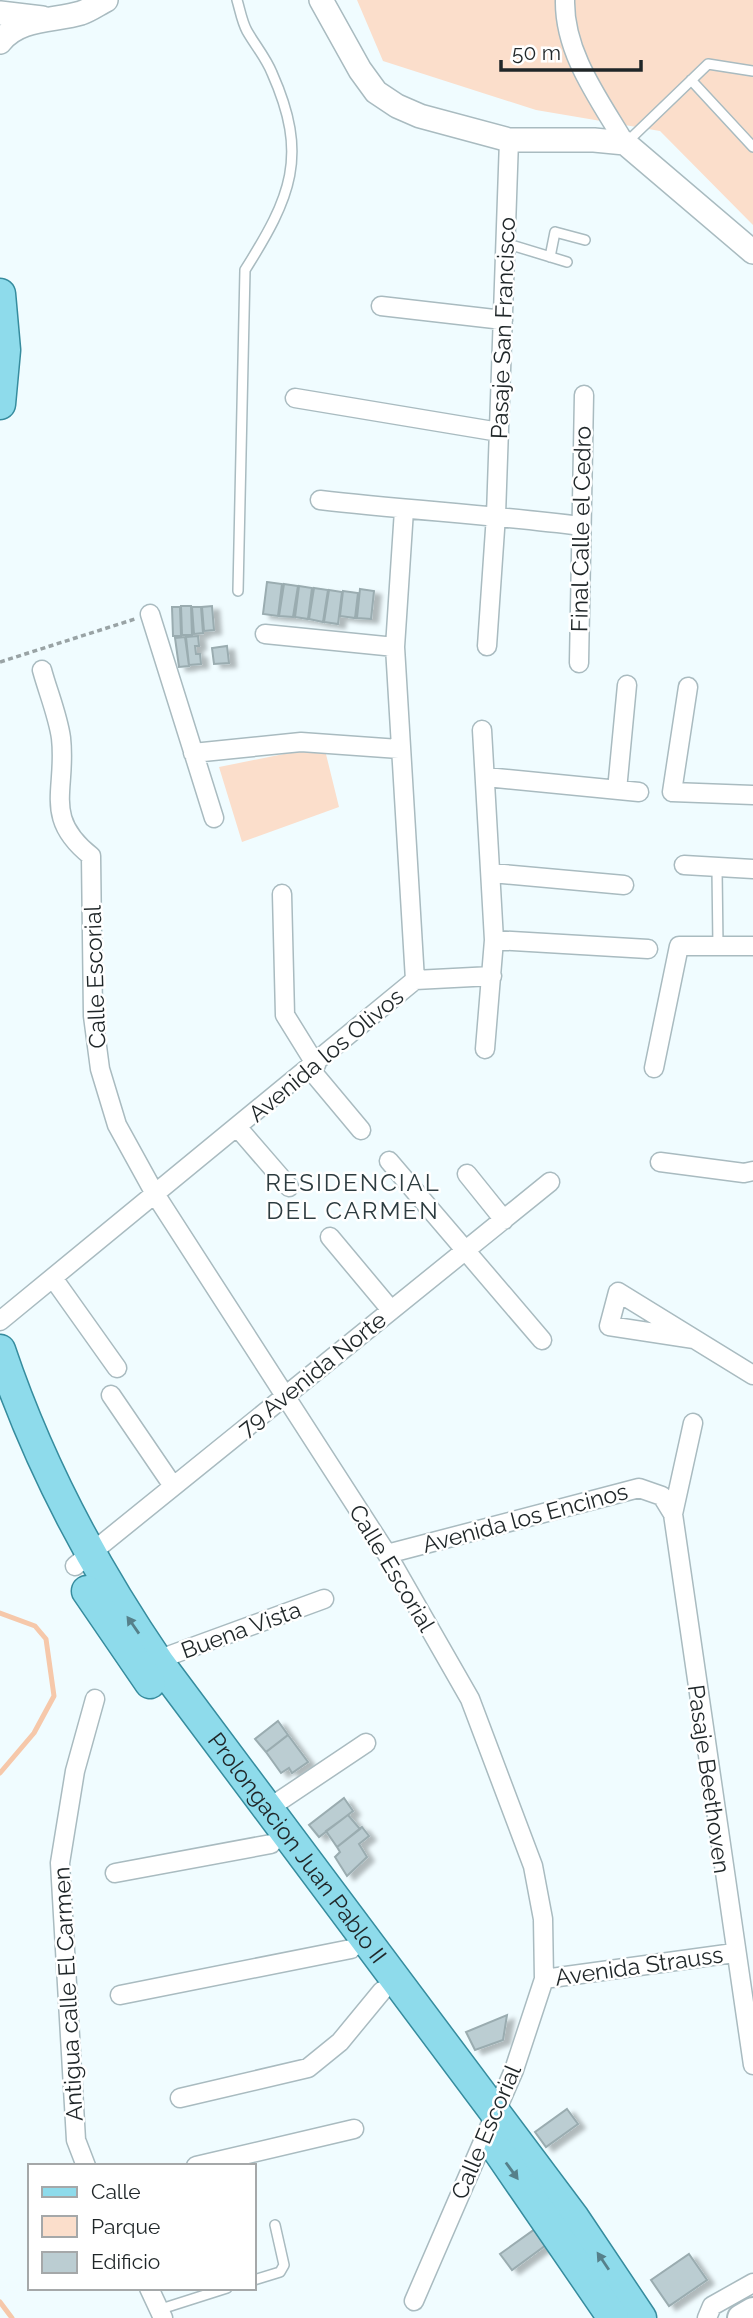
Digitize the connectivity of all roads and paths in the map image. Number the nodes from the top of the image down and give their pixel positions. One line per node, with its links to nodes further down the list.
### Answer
1 (106, 0): 5 (street)
2 (237, 0): 30 (lane)
3 (321, 0): 11 (street)
4 (565, 0): 12 (street)
5 (78, 9): 7 (street)
6 (0, 13): 7 (street)
7 (45, 18): 8 (street)
8 (0, 42)
9 (753, 71): 10 (lane)
10 (691, 80): 12 (lane); 13 (lane)
11 (509, 140): 12 (street); 15 (street, Pasaje San Francisco)
12 (625, 144): 16 (street)
13 (753, 147)
14 (585, 240): 17 (lane)
15 (505, 243): 17 (lane); 21 (street, Pasaje San Francisco)
16 (753, 252)
17 (550, 257): 18 (lane)
18 (567, 262)
19 (0, 294): 24 (main road)
20 (381, 306): 21 (street)
21 (503, 320): 25 (street, Pasaje San Francisco)
22 (584, 395): 29 (street, Final Calle el Cedro)
23 (295, 398): 25 (street)
24 (0, 404)
25 (499, 432): 28 (street, Pasaje San Francisco)
26 (320, 500): 27 (street)
27 (404, 510): 28 (street); 34 (street, Avenida los Olivos)
28 (496, 515): 29 (street); 33 (street, Pasaje San Francisco)
29 (581, 526): 36 (street, Final Calle el Cedro)
30 (238, 591)
31 (150, 614): 35 (path); 42 (street)
32 (265, 634): 34 (street)
33 (487, 646)
34 (395, 647): 41 (street, Avenida los Olivos)
35 (0, 662)
36 (579, 663)
37 (42, 670): 71 (street, Calle Escorial)
38 (627, 685): 44 (street)
39 (688, 687): 46 (street)
40 (482, 730): 43 (street)
41 (399, 749): 42 (street); 59 (street, Avenida los Olivos)
42 (193, 753): 47 (street)
43 (486, 777): 44 (street); 51 (street)
44 (617, 790): 45 (street)
45 (639, 792)
46 (753, 795)
47 (214, 818)
48 (684, 865): 50 (street)
49 (753, 869): 50 (street)
50 (717, 870): 55 (lane)
51 (492, 873): 52 (street); 54 (street)
52 (624, 885)
53 (282, 894): 61 (street)
54 (494, 940): 57 (street); 58 (street)
55 (718, 946): 56 (street); 62 (street)
56 (753, 946)
57 (648, 949)
58 (492, 976): 59 (street); 60 (street)
59 (415, 981): 61 (street, Avenida los Olivos)
60 (485, 1049)
61 (313, 1067): 63 (street, Avenida los Olivos); 64 (street)
62 (653, 1068)
63 (238, 1128): 70 (street); 71 (street, Avenida los Olivos)
64 (361, 1130)
65 (389, 1161): 74 (street)
66 (660, 1162): 67 (street)
67 (753, 1171)
68 (467, 1174): 72 (street)
69 (550, 1182): 72 (street, 79 Avenida Norte)
70 (289, 1187)
71 (155, 1194): 75 (street, Avenida los Olivos); 84 (street, Calle Escorial)
72 (504, 1220): 74 (street, 79 Avenida Norte)
73 (330, 1237): 76 (street)
74 (465, 1251): 76 (street, 79 Avenida Norte); 79 (street)
75 (53, 1278): 77 (street, Avenida los Olivos); 81 (street)
76 (391, 1310): 84 (street, 79 Avenida Norte)
77 (0, 1321)
78 (694, 1339): 82 (street)
79 (542, 1340)
80 (0, 1350): 91 (main road, Prolongacion Juan Pablo II)
81 (117, 1368)
82 (753, 1375)
83 (111, 1395): 87 (street)
84 (285, 1396): 87 (street, 79 Avenida Norte); 90 (street, Calle Escorial)
85 (0, 1403): 91 (main road, Prolongacion Juan Pablo II)
86 (694, 1423): 89 (street)
87 (173, 1486): 91 (street, 79 Avenida Norte)
88 (662, 1496): 89 (street, Pasaje Beethoven); 90 (street, Avenida los Encinos)
89 (673, 1514): 100 (street, Pasaje Beethoven)
90 (387, 1554): 101 (street, Calle Escorial)
91 (82, 1560): 93 (main road, Prolongacion Juan Pablo II, one-way to 91); 97 (main road, Prolongacion Juan Pablo II)
92 (324, 1599): 93 (street, Buena Vista)
93 (157, 1660): 96 (main road, Prolongacion Juan Pablo II)
94 (95, 1699): 108 (street, Antigua calle El Carmen)
95 (366, 1743): 96 (street)
96 (269, 1808): 106 (main road, Prolongacion Juan Pablo II)
97 (271, 1844): 98 (street); 99 (main road, Prolongacion Juan Pablo II)
98 (115, 1873)
99 (351, 1949): 102 (street); 103 (main road, Prolongacion Juan Pablo II)
100 (734, 1953): 101 (street, Avenida Strauss); 104 (street, Pasaje Beethoven)
101 (544, 1979): 106 (street, Calle Escorial)
102 (120, 1995)
103 (372, 2002): 105 (street); 106 (main road, Prolongacion Juan Pablo II)
104 (753, 2065)
105 (180, 2098)
106 (491, 2125): 115 (street, Calle Escorial); 118 (main road, Prolongacion Juan Pablo II, one-way to 118); 119 (main road, Prolongacion Juan Pablo II, one-way to 106)
107 (354, 2129): 109 (street)
108 (85, 2164)
109 (205, 2164)
110 (275, 2225): 111 (lane)
111 (256, 2279)
112 (753, 2283): 120 (street)
113 (150, 2290): 117 (street)
114 (219, 2290): 117 (lane)
115 (414, 2301)
116 (753, 2311): 121 (main road)
117 (162, 2313)
118 (612, 2318)
119 (641, 2318)
120 (707, 2318)
121 (741, 2318)

